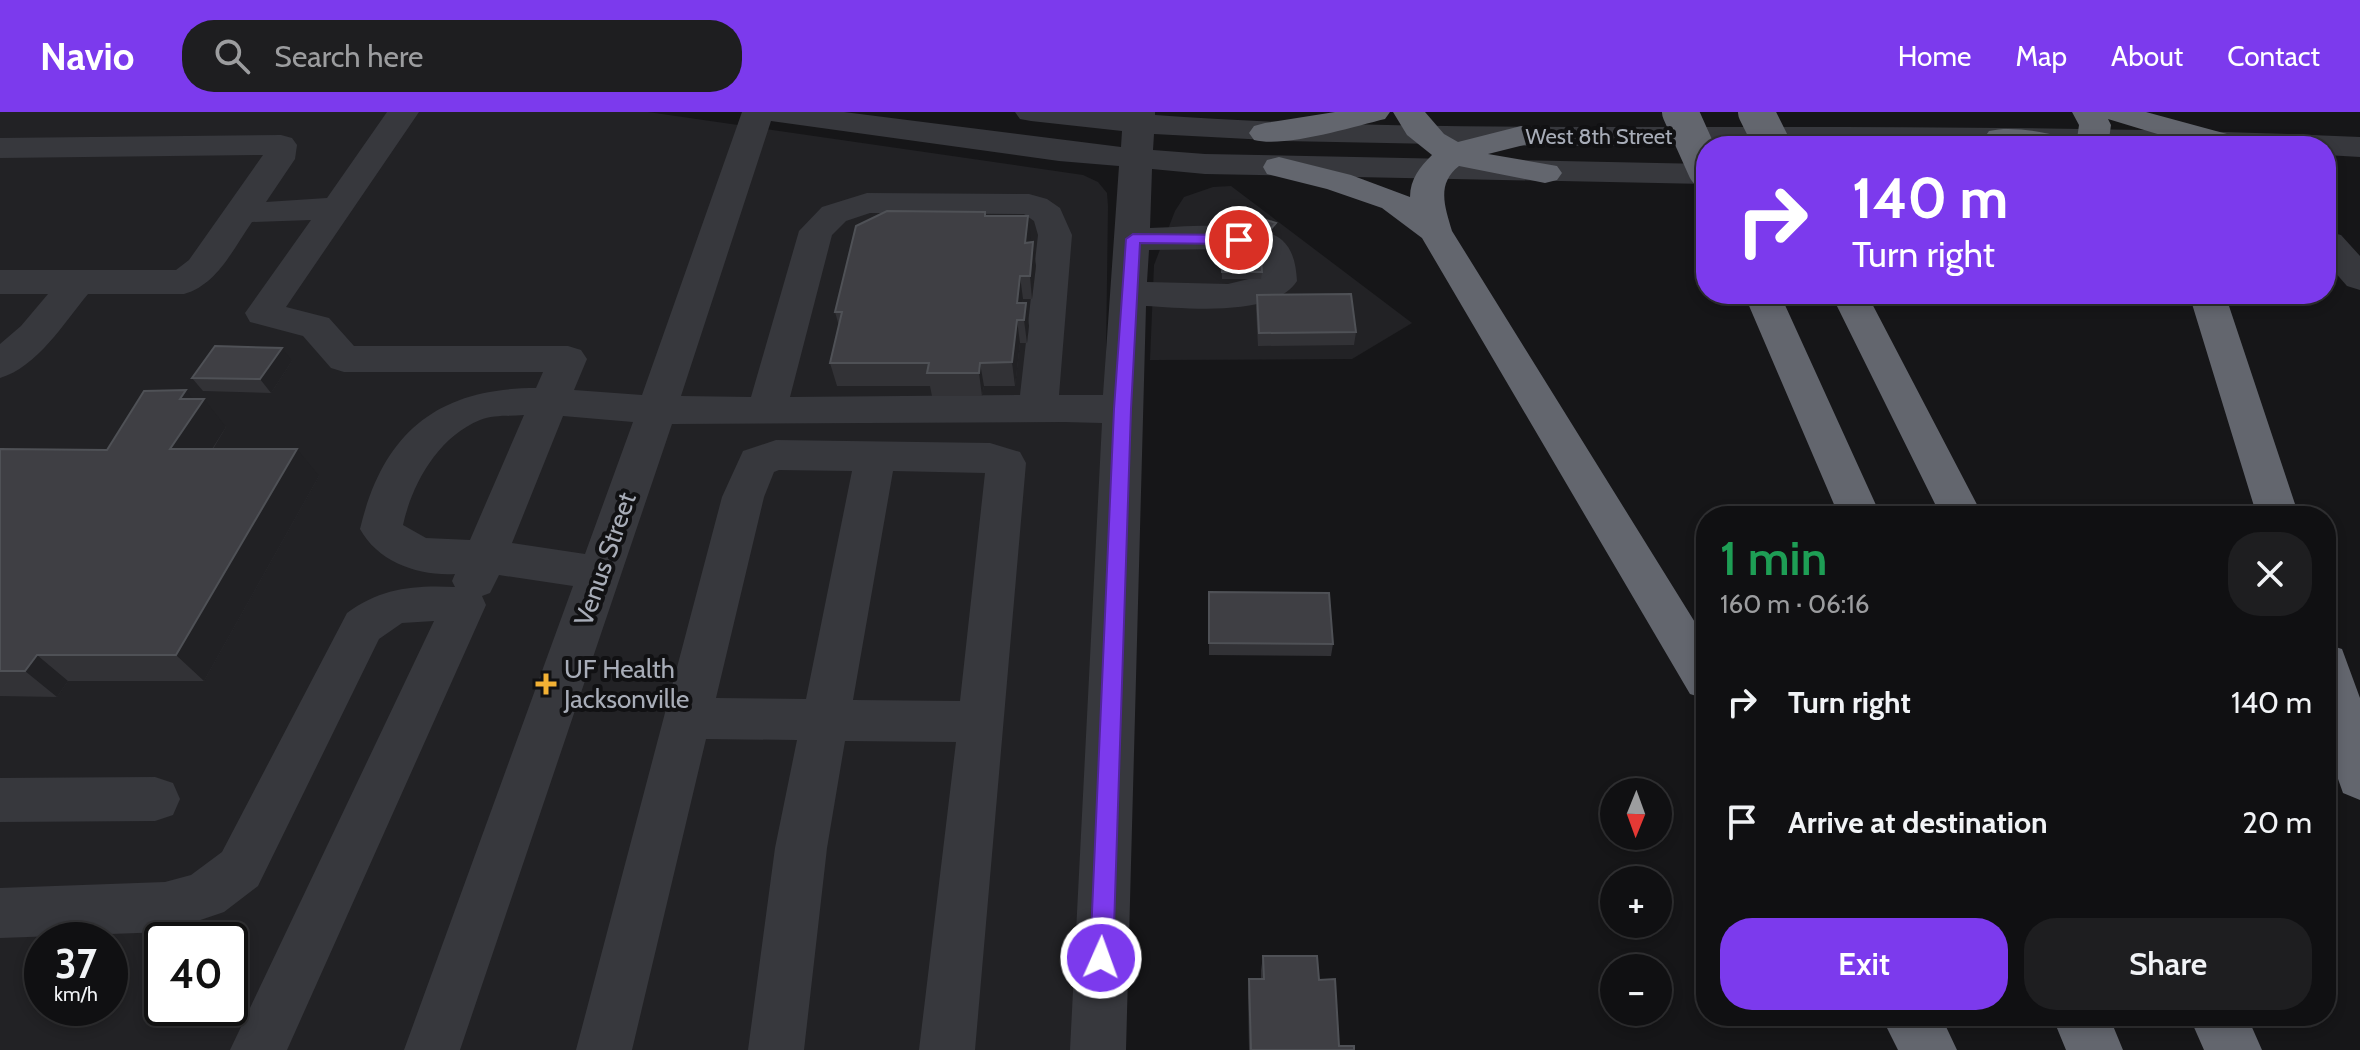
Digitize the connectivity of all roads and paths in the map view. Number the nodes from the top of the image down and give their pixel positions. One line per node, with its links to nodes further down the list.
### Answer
1 (403, 112): 28 (street)
2 (758, 112): 44 (street, Venus Street)
3 (774, 112): 23 (street, West 8th Street)
4 (1031, 112): 9 (street, West 8th Street)
5 (1374, 112): 11 (highway)
6 (1680, 112): 22 (highway, bridge)
7 (1756, 112): 13 (highway, bridge)
8 (2117, 112): 16 (highway)
9 (1139, 118): 11 (street, West 8th Street); 23 (street)
10 (2092, 132): 14 (street, West 8th Street); 15 (street, West 8th Street)
11 (1265, 133): 18 (street, West 8th Street)
12 (1521, 136): 17 (street, West 8th Street); 18 (highway)
13 (1768, 136)
14 (2031, 136)
15 (2147, 136)
16 (2199, 136)
17 (1696, 137)
18 (1431, 143): 24 (street, West 8th Street); 25 (street, West 8th Street); 30 (highway)
19 (2336, 146): 20 (street, West 8th Street)
20 (2360, 147)
21 (0, 148): 29 (street)
22 (1696, 149)
23 (1138, 159): 24 (street, West 8th Street); 31 (street)
24 (1279, 167): 30 (highway)
25 (1696, 172)
26 (2336, 176): 27 (street)
27 (2360, 176)
28 (338, 207): 29 (street); 41 (street)
29 (242, 212): 35 (street)
30 (1435, 231): 53 (highway)
31 (1133, 239): 36 (street); 36 (street)
32 (2336, 251): 33 (street)
33 (2360, 278)
34 (0, 282): 35 (street)
35 (78, 282): 40 (street)
36 (1130, 293): 43 (street)
37 (1766, 304): 47 (highway)
38 (1854, 304): 48 (highway)
39 (2210, 304): 49 (highway)
40 (0, 365)
41 (551, 403): 44 (street); 50 (street); 50 (street)
42 (1038, 408): 43 (street); 45 (street); 45 (street)
43 (1122, 409): 70 (street)
44 (657, 410): 45 (street); 51 (street, Venus Street)
45 (767, 410)
46 (875, 456): 55 (street); 56 (street); 57 (street)
47 (1856, 506)
48 (1957, 506)
49 (2275, 506)
50 (485, 556): 51 (street); 52 (street)
51 (600, 573): 66 (street, Venus Street)
52 (464, 605): 61 (street); 65 (street)
53 (1696, 663)
54 (2336, 697): 58 (highway)
55 (690, 718): 56 (street); 67 (street)
56 (825, 720): 57 (street); 68 (street)
57 (982, 722): 69 (street)
58 (2360, 778)
59 (155, 799): 60 (street)
60 (0, 800)
61 (0, 913)
62 (1915, 1026): 71 (highway)
63 (2084, 1026): 72 (highway)
64 (2222, 1026): 73 (highway)
65 (258, 1050)
66 (432, 1050)
67 (604, 1050)
68 (776, 1050)
69 (947, 1050)
70 (1098, 1050)
71 (1929, 1050)
72 (2095, 1050)
73 (2234, 1050)

